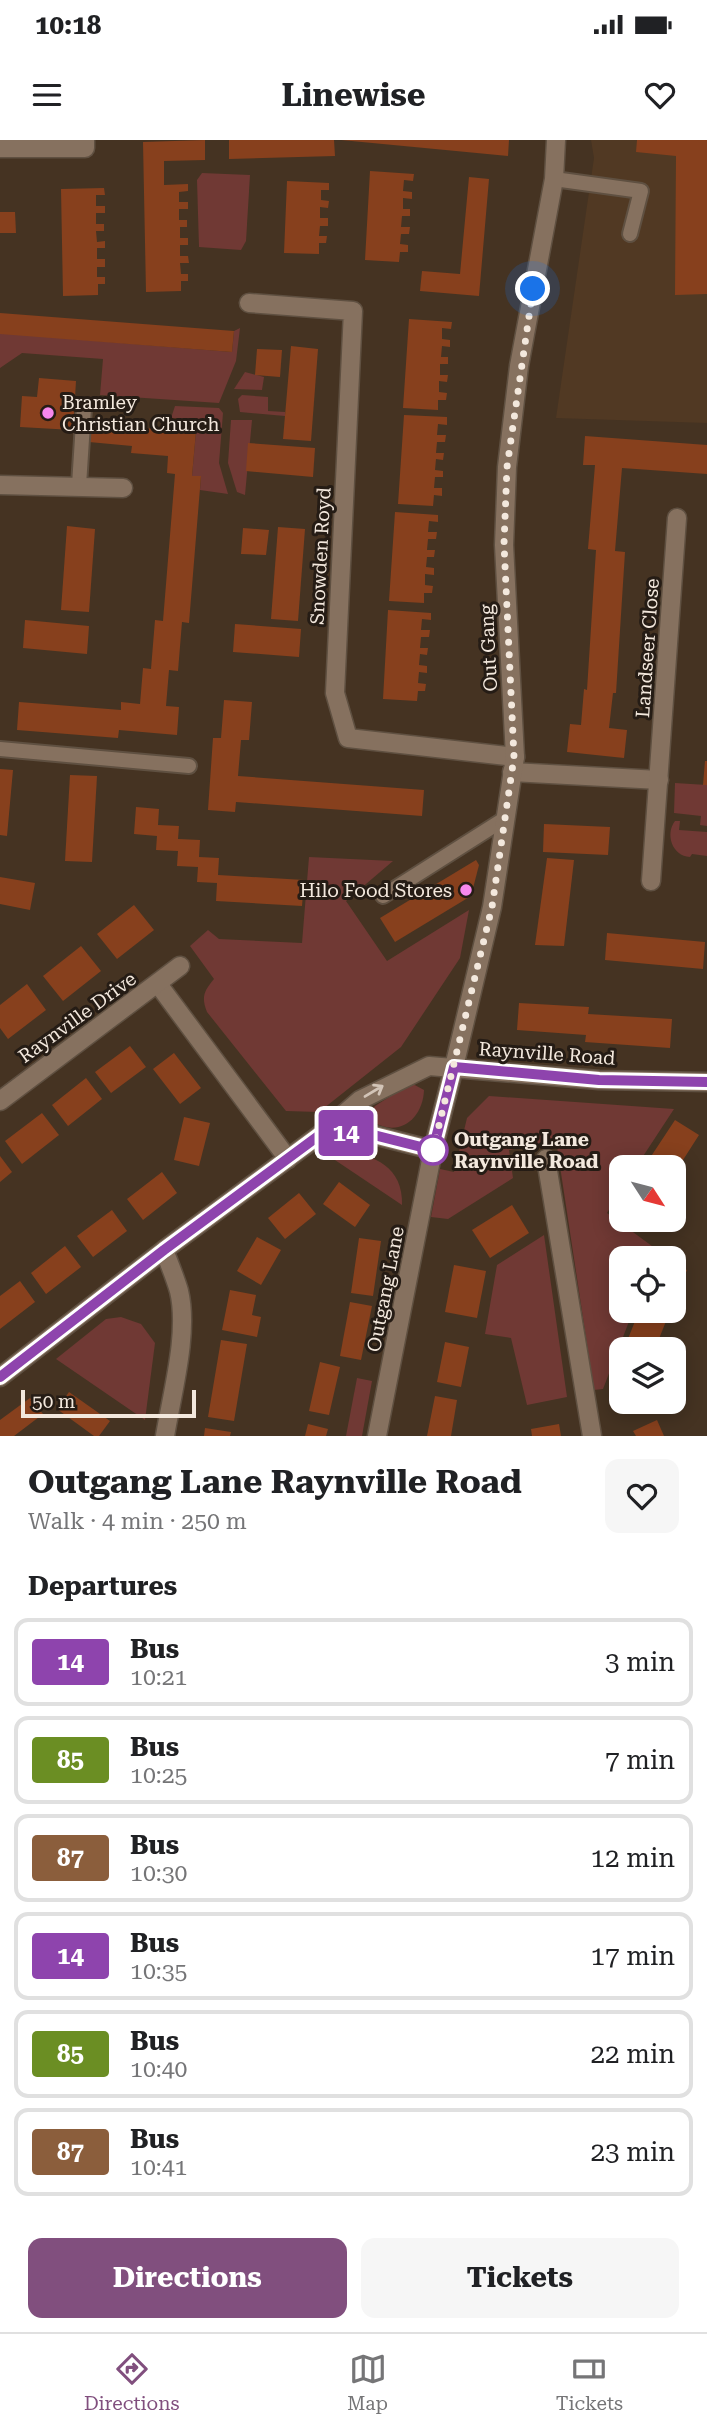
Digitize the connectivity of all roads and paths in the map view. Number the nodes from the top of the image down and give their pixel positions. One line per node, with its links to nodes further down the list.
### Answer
1 (85, 140): 3 (street)
2 (556, 140): 4 (street, Out Gang)
3 (0, 148)
4 (554, 179): 5 (lane); 13 (street, Out Gang)
5 (630, 234)
6 (249, 303): 13 (street, Snowden Royd)
7 (84, 408): 9 (lane)
8 (0, 485): 9 (street)
9 (79, 485): 10 (street)
10 (123, 488)
11 (677, 519): 15 (street, Landseer Close)
12 (0, 750): 14 (lane)
13 (514, 764): 15 (street); 16 (street, Out Gang)
14 (189, 766)
15 (659, 780): 17 (street, Landseer Close)
16 (506, 818): 18 (lane); 21 (street, Out Gang)
17 (651, 881)
18 (383, 896)
19 (180, 966): 20 (street, Raynville Drive)
20 (158, 984): 23 (street, Raynville Drive); 26 (street)
21 (454, 1067): 22 (street, Raynville Road); 24 (street, Raynville Road, one-way to 21); 25 (street, Out Gang)
22 (707, 1082)
23 (0, 1101)
24 (321, 1134): 25 (street); 26 (street, Raynville Road)
25 (433, 1150): 31 (street, Outgang Lane)
26 (288, 1159): 28 (street, Raynville Road)
27 (546, 1159): 32 (street)
28 (164, 1250): 29 (street, Raynville Road); 30 (street)
29 (0, 1377)
30 (165, 1436)
31 (377, 1436)
32 (592, 1436)

